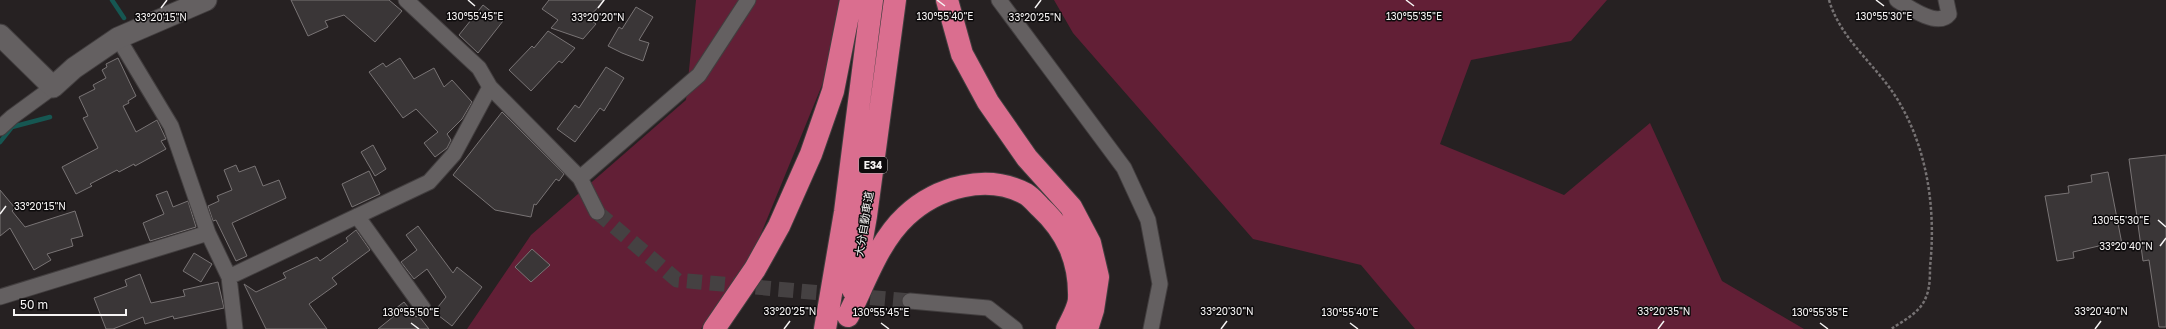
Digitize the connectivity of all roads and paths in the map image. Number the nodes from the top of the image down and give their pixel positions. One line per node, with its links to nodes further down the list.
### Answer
1 (206, 0): 13 (street)
2 (406, 0): 15 (street)
3 (748, 0): 17 (street)
4 (851, 0): 27 (highway)
5 (872, 0): 28 (highway, 大分自動車道 / E34)
6 (895, 0): 25 (highway, 大分自動車道 / E34)
7 (947, 0): 31 (highway)
8 (999, 0): 32 (street)
9 (1829, 0): 33 (path)
10 (1897, 0): 11 (street)
11 (1946, 0)
12 (0, 34): 14 (street)
13 (118, 38): 14 (street); 20 (street)
14 (53, 87): 16 (street)
15 (490, 87): 17 (street); 19 (street)
16 (0, 128)
17 (580, 178): 18 (street)
18 (597, 212)
19 (357, 216): 21 (street); 24 (street)
20 (208, 233): 21 (street); 22 (street)
21 (228, 277): 26 (street)
22 (0, 296)
23 (910, 301): 29 (street)
24 (423, 308)
25 (847, 323): 30 (highway)
26 (235, 329)
27 (714, 329)
28 (825, 329)
29 (1015, 329)
30 (1066, 329)
31 (1087, 329)
32 (1151, 329)
33 (1891, 329)

